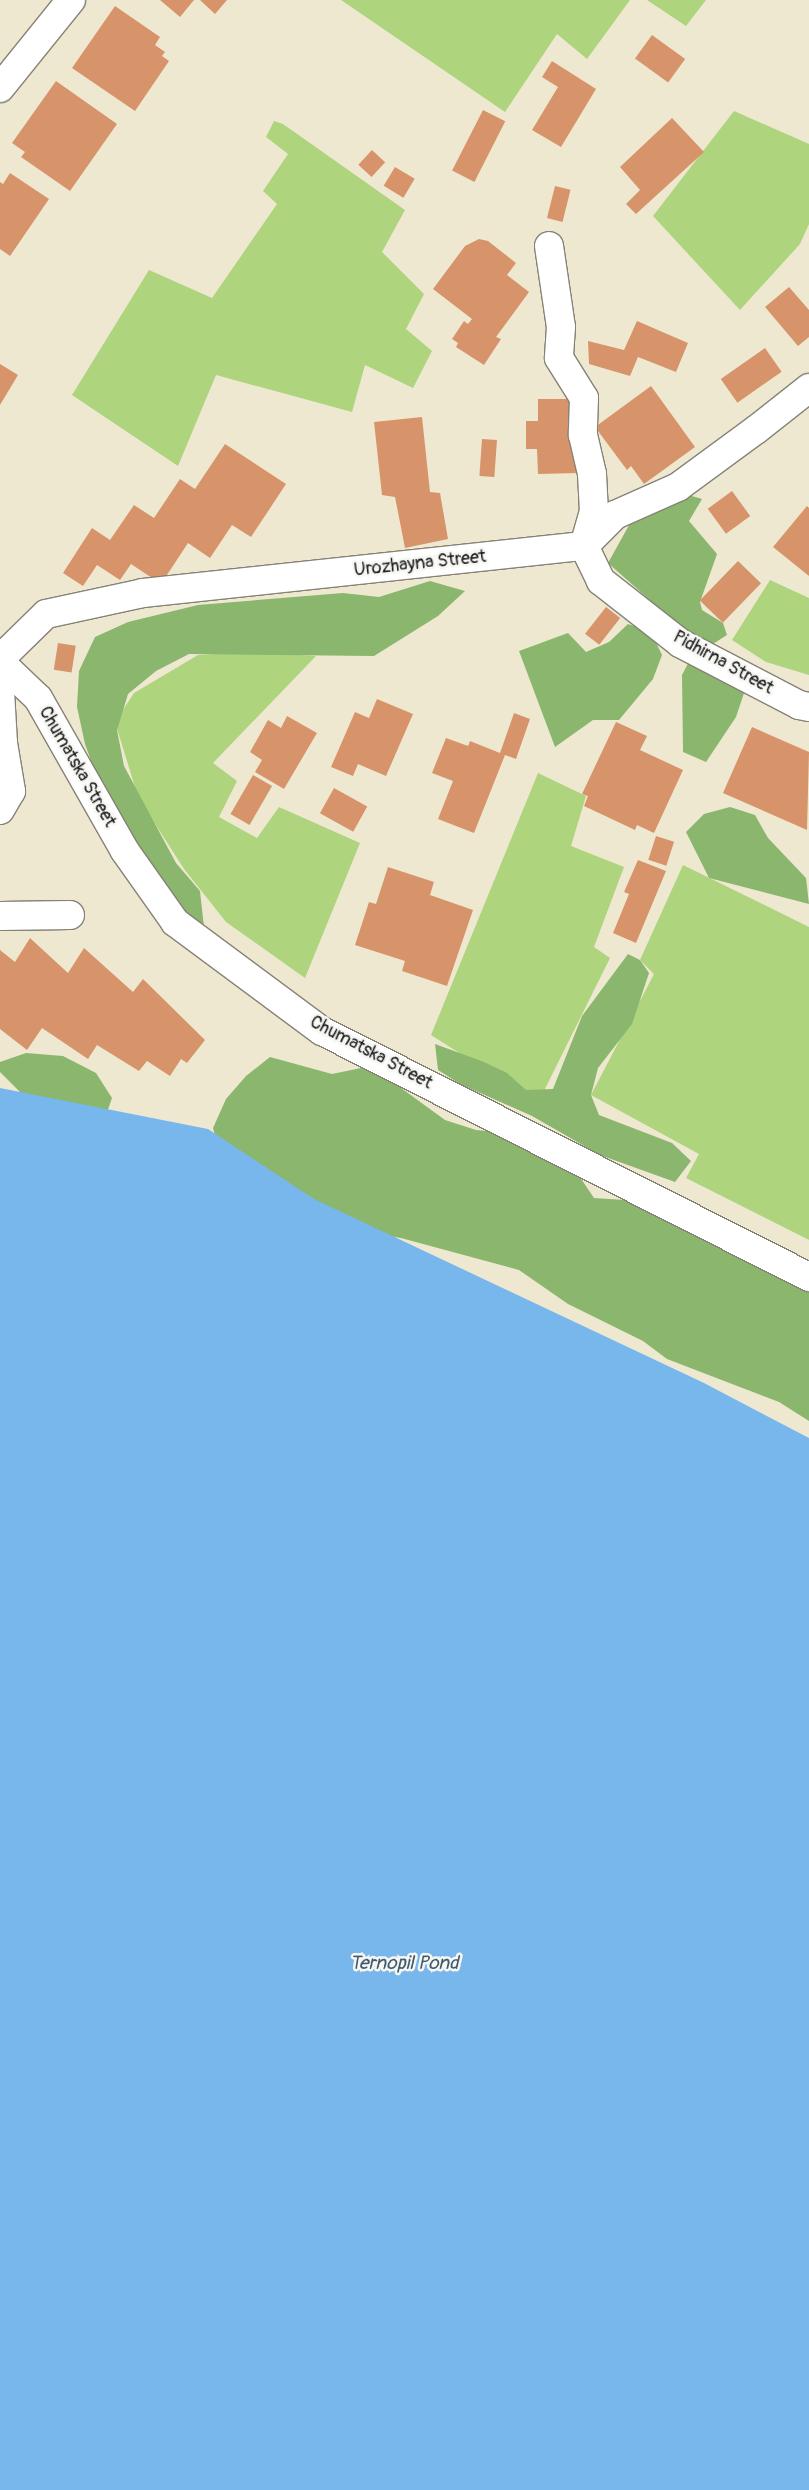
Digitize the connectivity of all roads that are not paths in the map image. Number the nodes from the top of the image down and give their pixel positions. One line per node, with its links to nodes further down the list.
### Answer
1 (71, 0): 2 (street)
2 (0, 88)
3 (549, 246): 5 (street)
4 (809, 388): 5 (street)
5 (584, 546): 6 (street, Urozhayna Street); 8 (street, Pidhirna Street)
6 (0, 661): 12 (street, Chumatska Street)
7 (0, 691): 9 (street)
8 (809, 707)
9 (0, 810)
10 (70, 914): 11 (street)
11 (0, 916)
12 (809, 1277)

